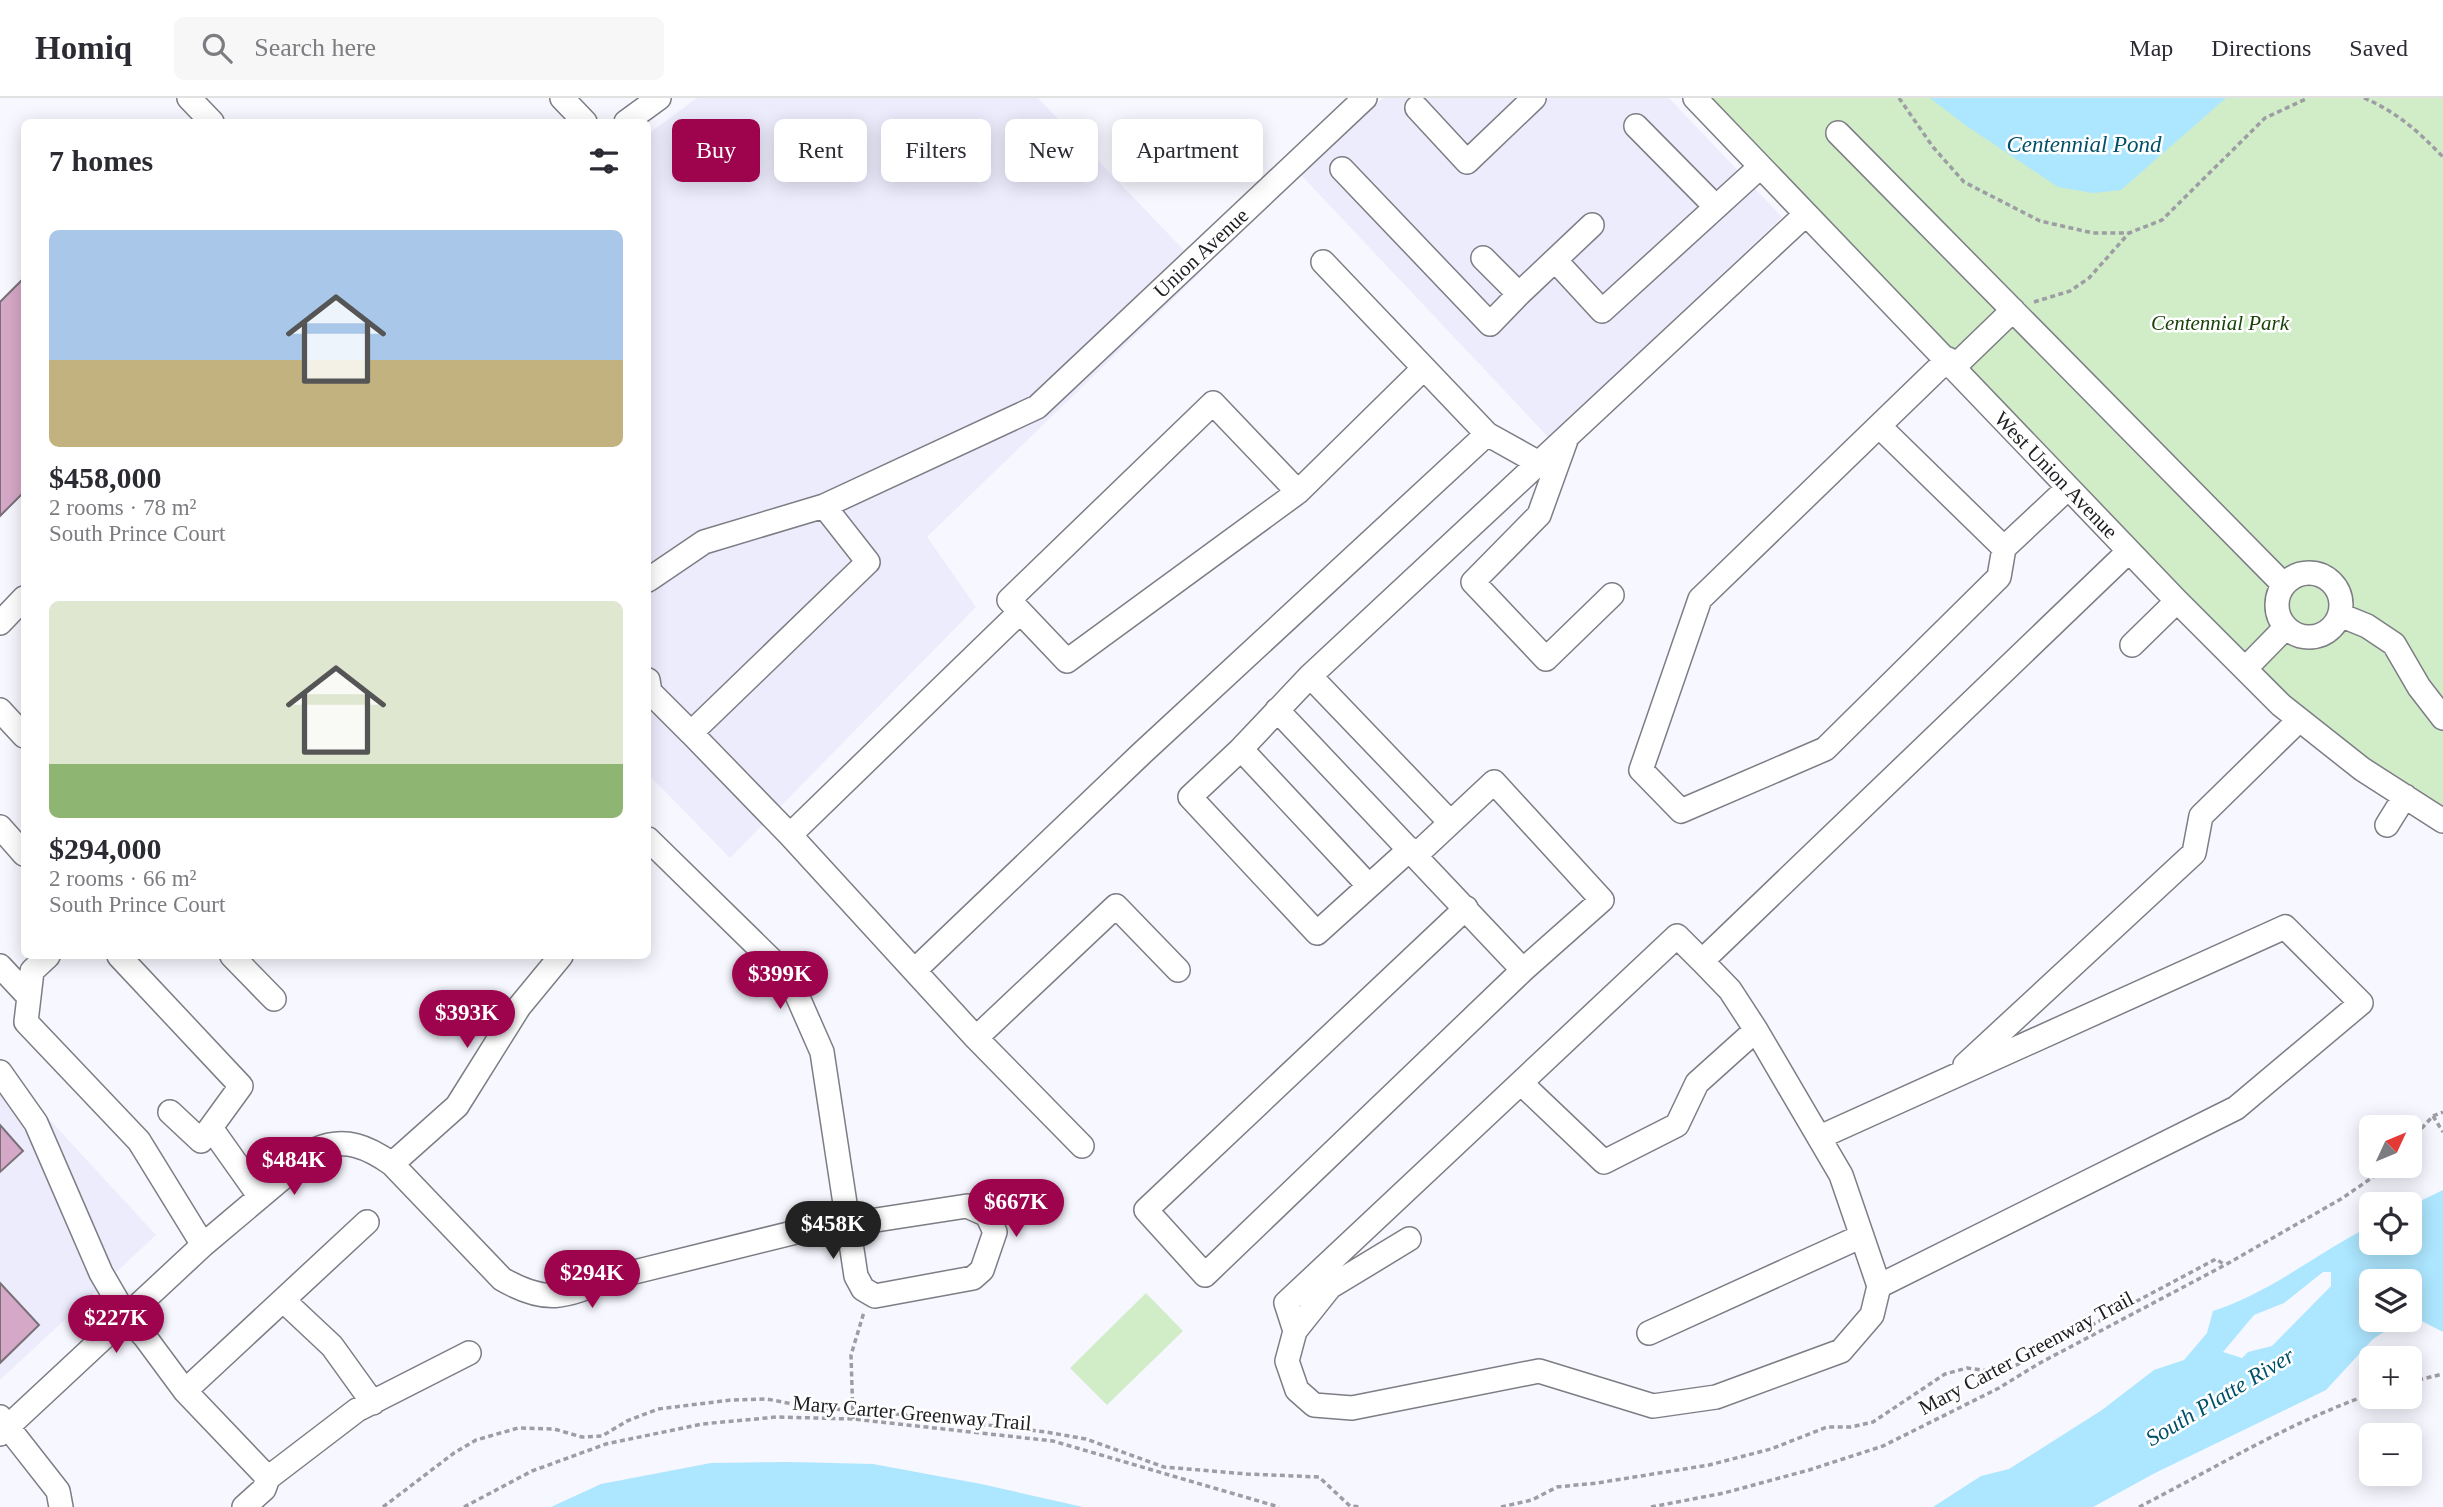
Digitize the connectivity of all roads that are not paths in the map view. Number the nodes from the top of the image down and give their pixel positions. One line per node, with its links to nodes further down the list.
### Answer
1 (189, 98): 8 (street)
2 (562, 98): 9 (street)
3 (659, 98): 10 (street)
4 (1365, 98): 31 (street, Union Avenue)
5 (1534, 98): 7 (street)
6 (1695, 98): 13 (street, West Union Avenue)
7 (1417, 108)
8 (209, 119)
9 (581, 119)
10 (630, 119)
11 (1636, 126): 15 (street)
12 (1838, 133): 22 (street)
13 (1760, 167): 15 (street); 16 (street, West Union Avenue)
14 (1342, 169): 21 (street)
15 (1716, 207): 19 (street)
16 (1805, 215): 23 (street, West Union Avenue); 27 (street)
17 (1592, 225): 19 (street)
18 (1483, 258): 21 (street)
19 (1555, 260): 21 (street)
20 (1323, 262): 24 (street)
21 (1519, 294)
22 (2013, 310): 23 (street); 35 (street)
23 (1950, 363): 25 (street); 29 (street, West Union Avenue)
24 (1424, 368): 26 (street); 30 (street)
25 (1879, 426): 32 (street); 32 (street)
26 (1487, 434): 28 (street); 69 (street)
27 (1567, 437): 28 (street); 36 (street)
28 (1539, 463): 43 (street)
29 (2068, 488): 32 (street); 33 (street, West Union Avenue)
30 (1298, 492): 38 (street); 38 (street)
31 (824, 506): 34 (street, Union Avenue); 50 (street)
32 (2004, 548)
33 (2129, 551): 37 (street, West Union Avenue); 67 (street)
34 (651, 578)
35 (2284, 585): 39 (street); 40 (street)
36 (1612, 595)
37 (2177, 601): 41 (street); 42 (street, West Union Avenue)
38 (1020, 612): 57 (street)
39 (2340, 615): 40 (street); 47 (street)
40 (2286, 627): 42 (street)
41 (2132, 645)
42 (2245, 669): 48 (street, West Union Avenue)
43 (1310, 676): 46 (street); 54 (street)
44 (651, 693): 50 (street)
45 (0, 710): 49 (street)
46 (1277, 710): 51 (street); 60 (street)
47 (2443, 718)
48 (2300, 720): 52 (street, West Union Avenue); 77 (street)
49 (21, 733)
50 (691, 733): 57 (street)
51 (1241, 749): 61 (street); 61 (street)
52 (2405, 796): 53 (street, West Union Avenue); 55 (street)
53 (2443, 821)
54 (1450, 822): 60 (street); 71 (street)
55 (2387, 825)
56 (0, 827): 59 (street)
57 (790, 835): 69 (street)
58 (651, 847): 86 (street)
59 (21, 851)
60 (1413, 852): 61 (street); 62 (street)
61 (1369, 886)
62 (1466, 908): 71 (street); 71 (street)
63 (45, 959): 72 (street)
64 (122, 959): 80 (street)
65 (235, 959): 73 (street)
66 (559, 959): 83 (street)
67 (1702, 961): 74 (street); 78 (street)
68 (0, 966): 72 (street)
69 (915, 970): 75 (street)
70 (1178, 970): 75 (street)
71 (1523, 970)
72 (29, 997): 89 (street)
73 (274, 999)
74 (1756, 1030): 78 (street); 81 (street)
75 (976, 1038): 82 (street)
76 (0, 1072): 92 (street)
77 (1951, 1078): 81 (street); 90 (street)
78 (1522, 1084): 93 (street)
79 (170, 1112): 80 (street)
80 (211, 1128): 84 (street)
81 (1820, 1137): 87 (street)
82 (1082, 1146)
83 (392, 1164): 84 (street); 86 (street)
84 (260, 1197): 89 (street)
85 (367, 1222): 91 (street)
86 (850, 1222): 86 (street)
87 (1862, 1236): 90 (street); 94 (street)
88 (1409, 1239): 93 (street)
89 (203, 1245): 92 (street)
90 (1879, 1286): 93 (street)
91 (284, 1301): 96 (street); 97 (street)
92 (126, 1316): 96 (street); 98 (street)
93 (1295, 1331)
94 (1649, 1333)
95 (469, 1353): 97 (street)
96 (185, 1391): 99 (street)
97 (373, 1403): 99 (street)
98 (3, 1426): 100 (street)
99 (268, 1478): 101 (street)
100 (61, 1507)
101 (244, 1507)

